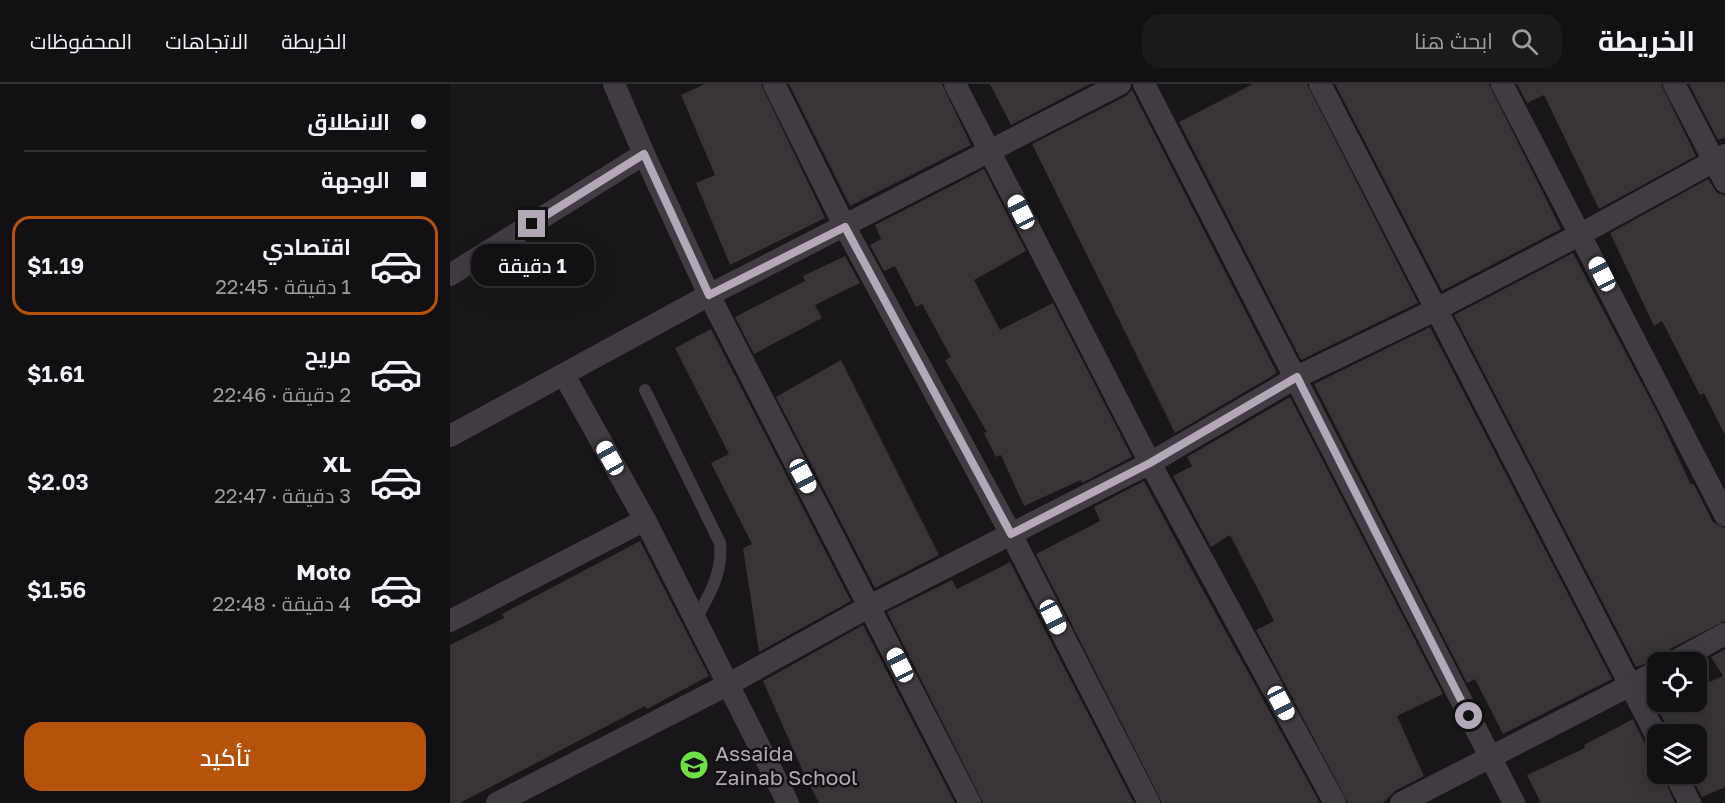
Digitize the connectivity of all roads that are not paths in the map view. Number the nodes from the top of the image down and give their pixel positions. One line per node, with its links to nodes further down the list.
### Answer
1 (614, 84): 10 (street)
2 (774, 84): 13 (street)
3 (955, 84): 9 (street)
4 (1120, 84): 9 (street)
5 (1144, 84): 19 (street)
6 (1320, 84): 17 (street)
7 (1502, 84): 14 (street)
8 (1674, 84): 11 (street)
9 (989, 150): 13 (street); 22 (street)
10 (644, 154): 15 (street); 16 (street)
11 (1719, 158): 12 (street); 14 (street)
12 (1725, 182)
13 (845, 227): 16 (street); 25 (street)
14 (1581, 234): 17 (street); 23 (street)
15 (450, 275)
16 (709, 295): 18 (street); 26 (street)
17 (1435, 310): 19 (street); 33 (street)
18 (564, 375): 21 (street); 24 (street)
19 (1297, 377): 22 (street); 35 (street)
20 (645, 390): 27 (lane)
21 (450, 436)
22 (1150, 463): 25 (street); 41 (street)
23 (1725, 515)
24 (645, 520): 27 (street); 28 (street)
25 (1011, 534): 26 (street); 40 (street)
26 (870, 606): 32 (street); 39 (street)
27 (696, 619): 32 (street)
28 (450, 621)
29 (1725, 634): 30 (street)
30 (1692, 652)
31 (1647, 677): 33 (street)
32 (729, 684): 37 (street); 38 (street)
33 (1630, 686): 34 (street); 35 (street)
34 (1650, 724)
35 (1490, 758): 42 (street); 43 (street)
36 (1680, 784): 44 (street)
37 (497, 803)
38 (788, 803)
39 (970, 803)
40 (1149, 803)
41 (1335, 803)
42 (1401, 803)
43 (1514, 803)
44 (1690, 803)

